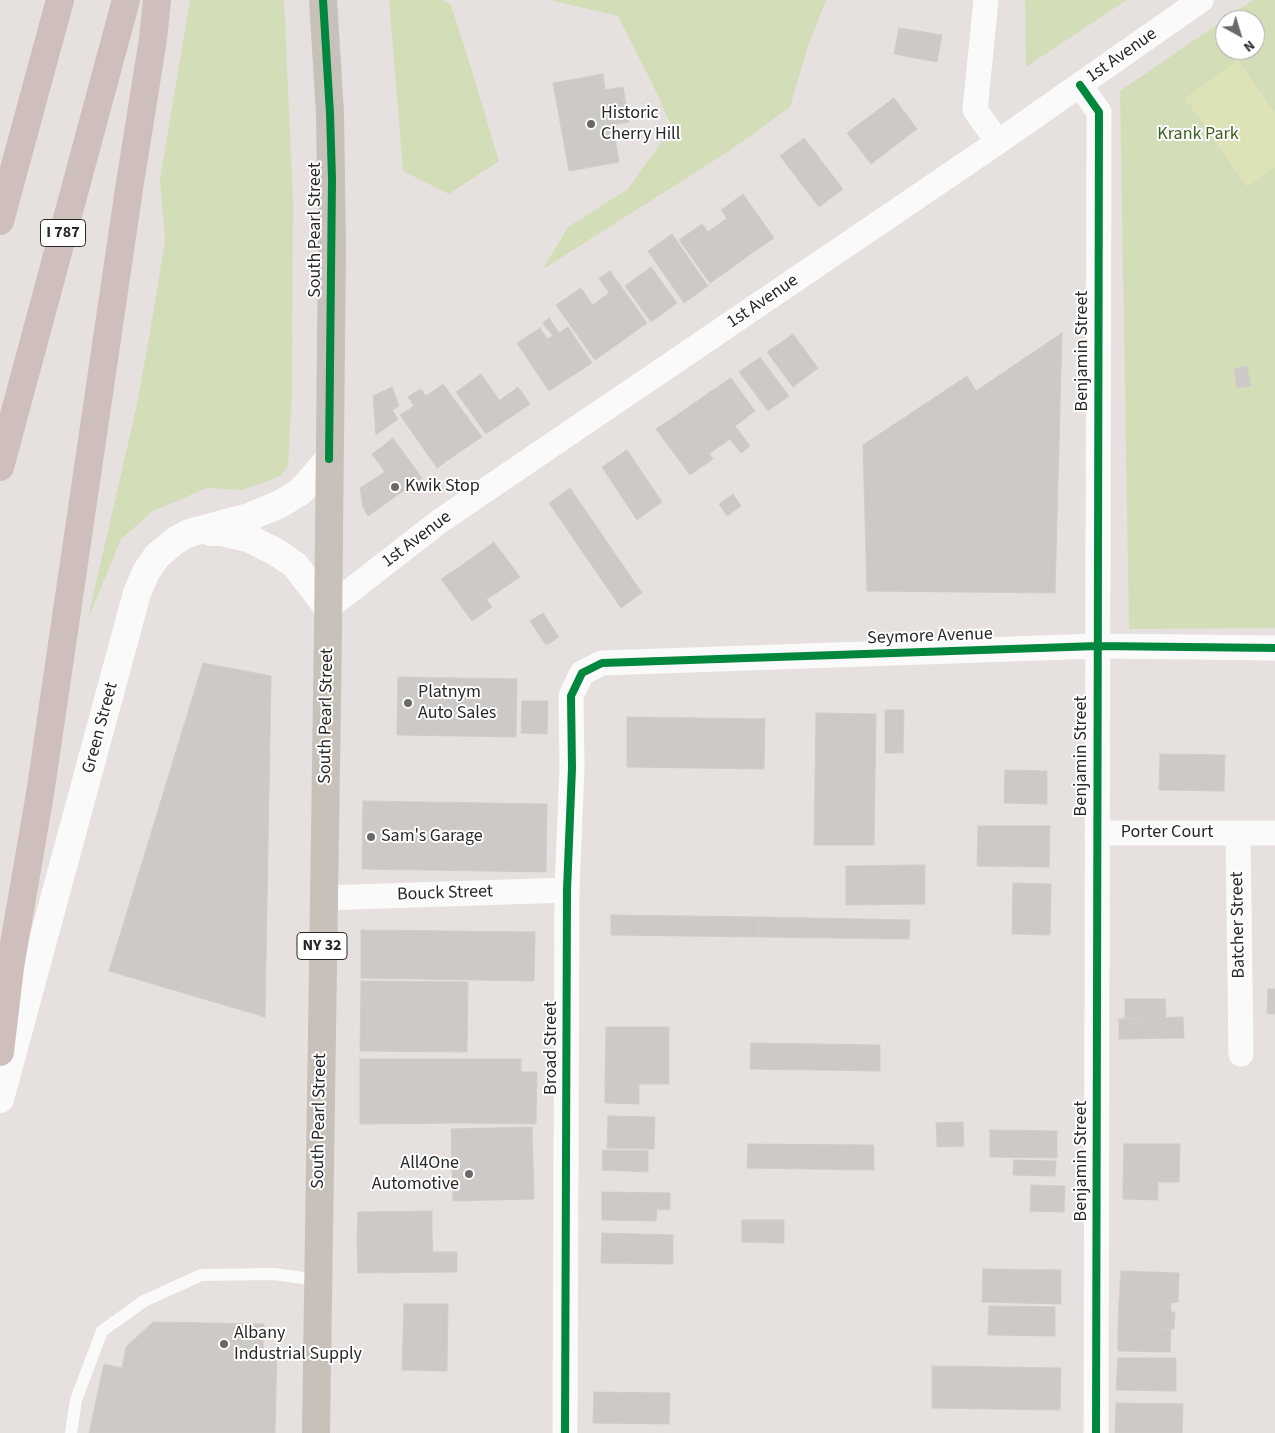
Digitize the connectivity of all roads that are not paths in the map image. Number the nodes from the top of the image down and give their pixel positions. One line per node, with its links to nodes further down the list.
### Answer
1 (60, 0): 9 (highway)
2 (126, 0): 11 (highway, I 787)
3 (157, 0): 22 (highway)
4 (323, 0): 10 (main road, South Pearl Street / NY 32)
5 (986, 0): 8 (street)
6 (1202, 0): 7 (street, 1st Avenue)
7 (1080, 85): 8 (street, 1st Avenue); 14 (street, Benjamin Street)
8 (998, 142): 13 (street, 1st Avenue)
9 (0, 221)
10 (329, 459): 12 (main road, Green Street); 13 (main road, South Pearl Street / NY 32)
11 (0, 467)
12 (189, 533): 13 (main road); 24 (main road, Green Street)
13 (328, 608): 21 (main road, South Pearl Street / NY 32)
14 (1098, 646): 15 (street, Seymore Avenue); 16 (street, Seymore Avenue); 17 (street, Benjamin Street)
15 (1275, 648)
16 (588, 670): 20 (street, Broad Street)
17 (1097, 833): 18 (street, Porter Court); 29 (street, Benjamin Street)
18 (1238, 833): 19 (street); 23 (street, Batcher Street)
19 (1275, 833)
20 (567, 890): 21 (street, Bouck Street); 28 (street, Broad Street)
21 (323, 898): 25 (main road, South Pearl Street / NY 32)
22 (0, 1052)
23 (1241, 1054)
24 (0, 1099)
25 (318, 1280): 26 (lane); 27 (main road, South Pearl Street / NY 32)
26 (71, 1433)
27 (316, 1433)
28 (565, 1433)
29 (1096, 1433)

